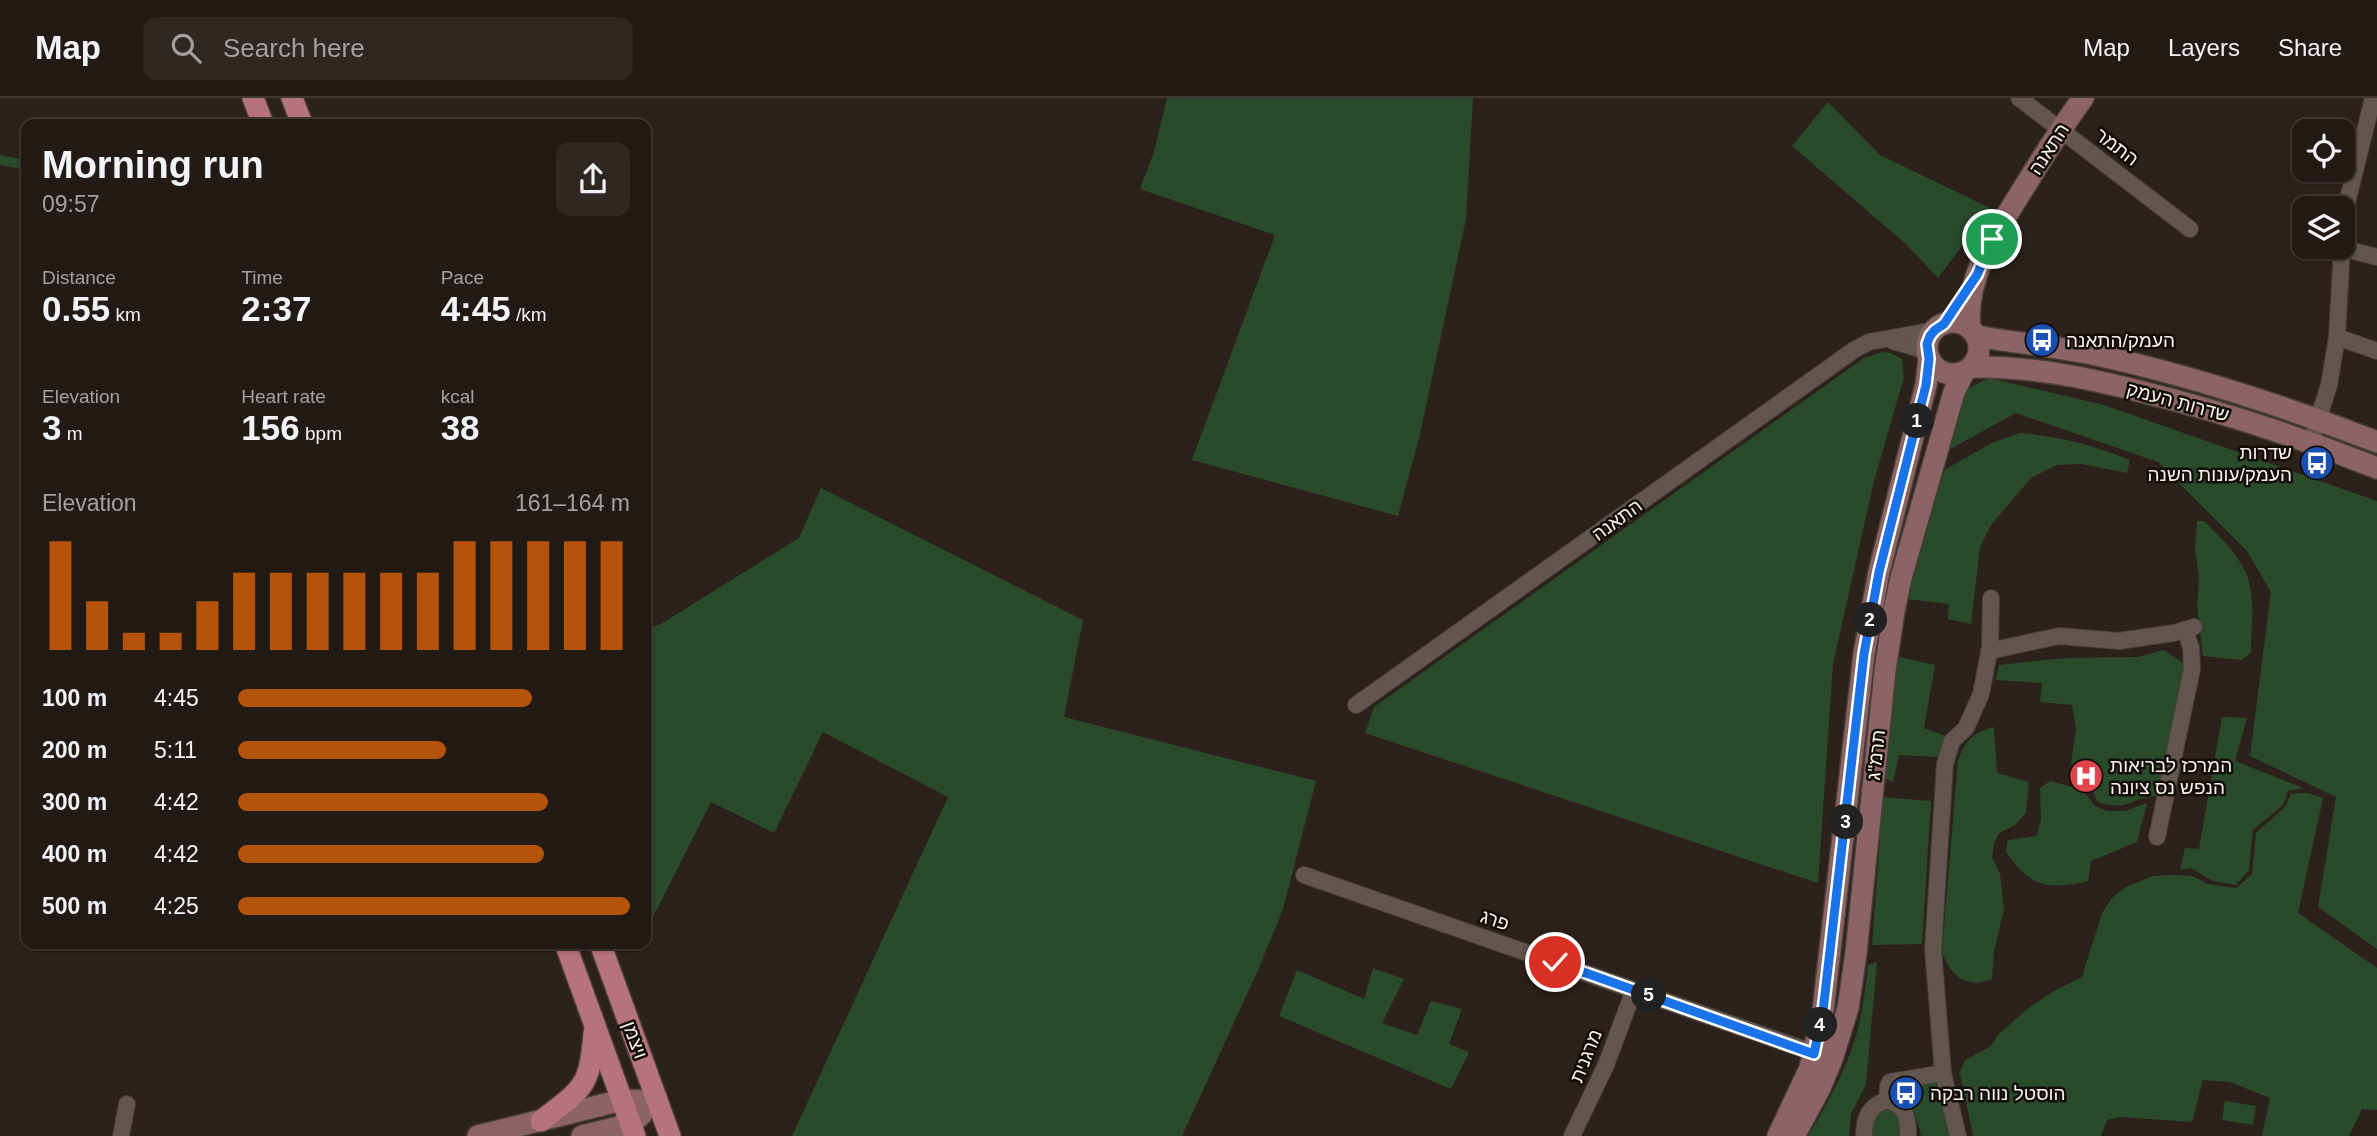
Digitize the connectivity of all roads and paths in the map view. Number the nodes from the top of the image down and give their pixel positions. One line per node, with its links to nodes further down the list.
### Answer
1 (253, 98): 6 (main road)
2 (292, 98): 7 (main road)
3 (2019, 98): 8 (street, התמר)
4 (2084, 98): 8 (street, התאנה)
5 (2373, 98): 9 (street)
6 (261, 119)
7 (300, 119)
8 (2060, 130): 10 (street, התמר); 14 (street, התאנה)
9 (2348, 196)
10 (2190, 229)
11 (2355, 251): 12 (street)
12 (2377, 257)
13 (2341, 259): 17 (street)
14 (1977, 275): 15 (street, התאנה); 16 (street, התאנה)
15 (1940, 327): 16 (street); 18 (street, התאנה); 20 (street)
16 (1973, 332): 21 (street); 22 (street, שדרות העמק)
17 (2337, 337): 19 (street); 22 (street)
18 (1880, 340): 20 (street); 28 (street, התאנה)
19 (2377, 351)
20 (1928, 355): 21 (street); 35 (street, תרמ"ג)
21 (1968, 370): 24 (street, שדרות העמק); 35 (street, תרמ"ג)
22 (2319, 420): 23 (street, שדרות העמק); 24 (street)
23 (2377, 442)
24 (2311, 443): 25 (street, שדרות העמק)
25 (2377, 468)
26 (1991, 598): 27 (street)
27 (1989, 651): 29 (street); 36 (street)
28 (1356, 705)
29 (2157, 837)
30 (1304, 875): 33 (street, פרג)
31 (567, 949): 34 (main road, ויצמן)
32 (602, 949): 39 (main road, ויצמן)
33 (1634, 990): 35 (street, פרג); 47 (street, מרגנית)
34 (595, 1024): 37 (main road, ויצמן); 41 (main road)
35 (1823, 1056): 48 (street, תרמ"ג); 49 (street, תרמ"ג)
36 (1943, 1073): 38 (street); 52 (street)
37 (622, 1100): 39 (street); 41 (street); 42 (main road, ויצמן)
38 (1887, 1100): 50 (street); 51 (street)
39 (657, 1101): 42 (street); 46 (main road, ויצמן)
40 (127, 1104): 43 (street)
41 (541, 1121): 44 (street)
42 (633, 1130): 45 (street)
43 (121, 1136)
44 (478, 1136)
45 (582, 1136)
46 (670, 1136)
47 (1572, 1136)
48 (1778, 1136)
49 (1794, 1136)
50 (1864, 1136)
51 (1908, 1136)
52 (1958, 1136)

